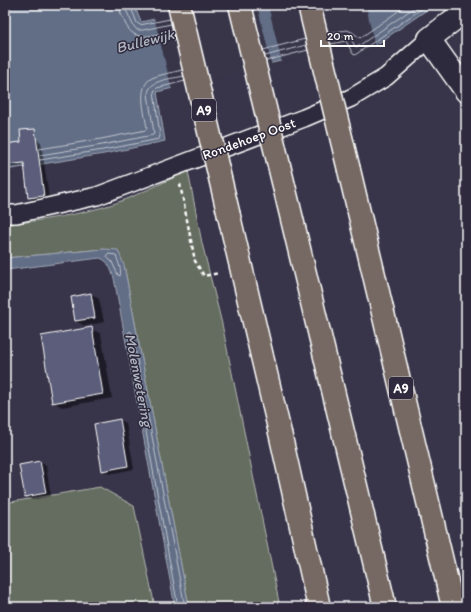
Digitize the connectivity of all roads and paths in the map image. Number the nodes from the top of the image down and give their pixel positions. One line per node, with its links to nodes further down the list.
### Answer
1 (178, 5): 10 (highway, A9, bridge)
2 (240, 5): 11 (highway, bridge)
3 (309, 5): 12 (highway, A9, bridge)
4 (466, 10): 5 (street, Rondehoep Oost)
5 (429, 39): 6 (street); 8 (street, Rondehoep Oost)
6 (466, 91)
7 (179, 180): 9 (path)
8 (5, 214)
9 (219, 273)
10 (319, 607)
11 (385, 607)
12 (453, 607)

